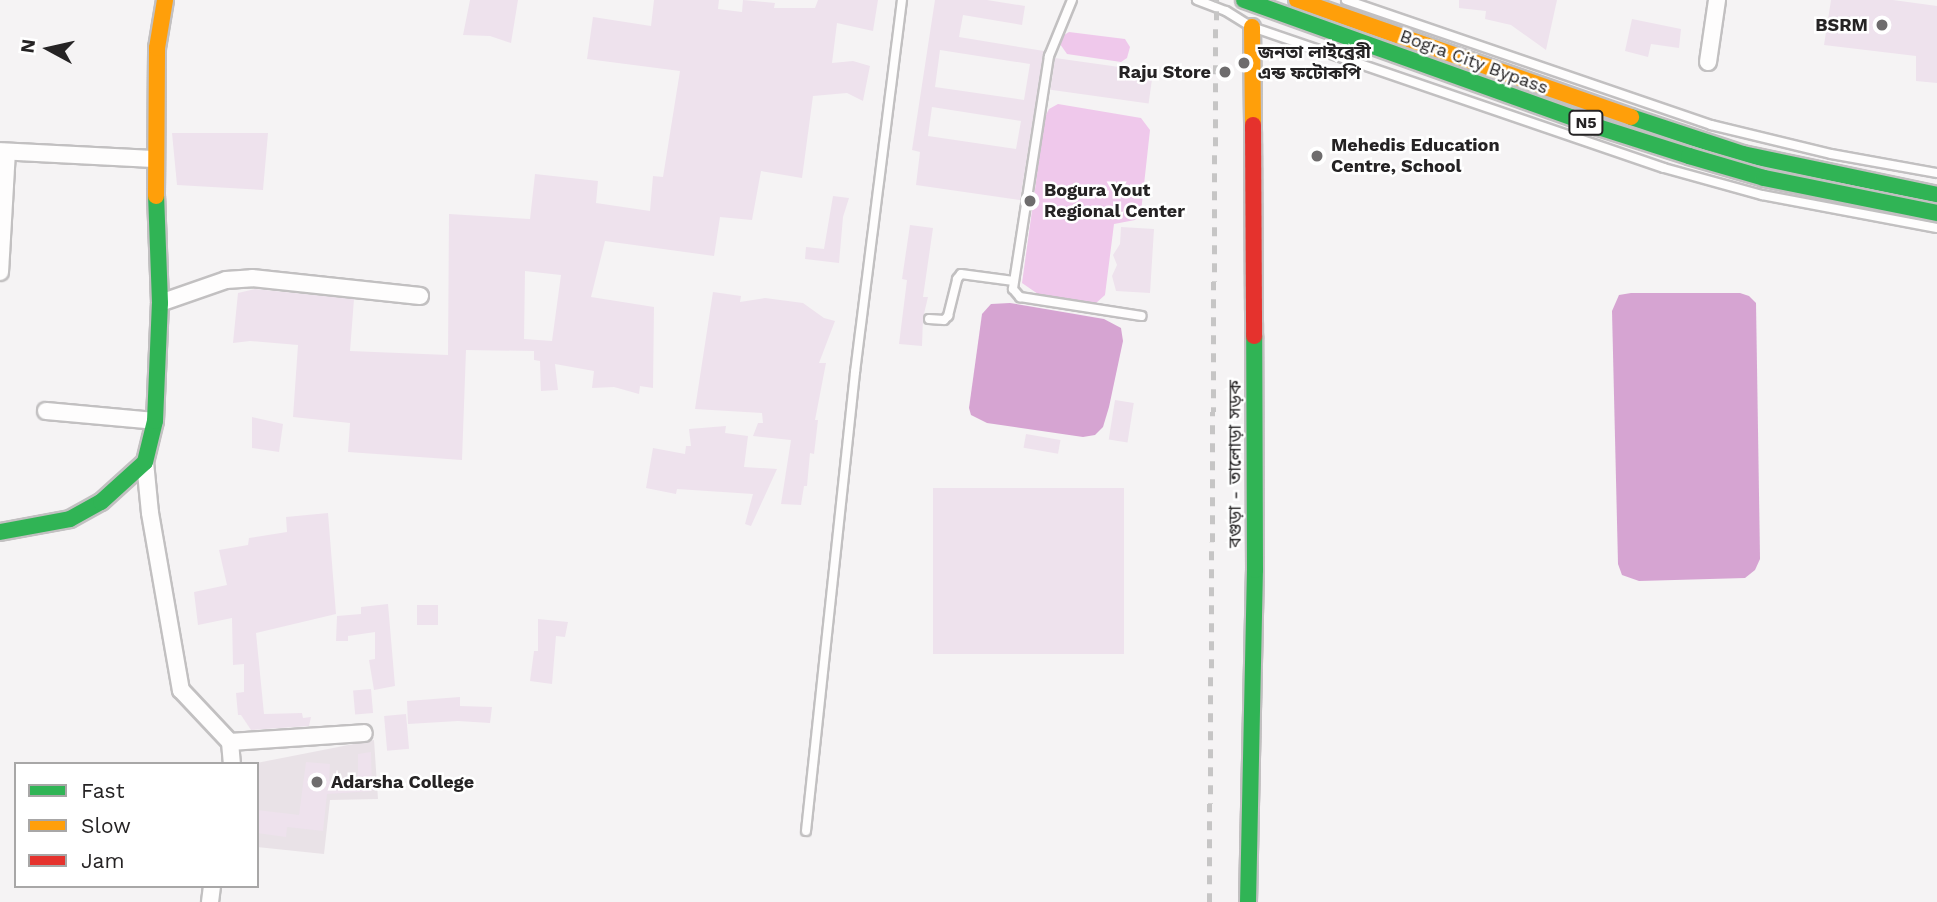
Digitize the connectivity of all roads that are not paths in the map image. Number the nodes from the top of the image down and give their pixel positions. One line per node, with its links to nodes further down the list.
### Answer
1 (165, 0): 13 (main road)
2 (902, 0): 31 (lane)
3 (1072, 0): 19 (lane)
4 (1197, 0): 10 (lane)
5 (1244, 0): 16 (main road, Bogra City Bypass / N5, bridge)
6 (1257, 0): 10 (lane)
7 (1297, 0): 15 (main road, Bogra City Bypass / N5)
8 (1346, 0): 14 (lane)
9 (1717, 0): 11 (street)
10 (1252, 27): 17 (lane); 32 (main road, বগুড়া - তালোড়া সড়ক)
11 (1708, 62)
12 (4, 151): 13 (street); 18 (street)
13 (155, 159): 21 (main road)
14 (1937, 173)
15 (1937, 195)
16 (1937, 213)
17 (1937, 229)
18 (0, 272)
19 (1014, 281): 22 (lane); 23 (lane)
20 (420, 296): 21 (street)
21 (160, 303): 25 (main road)
22 (1142, 316)
23 (929, 319)
24 (46, 411): 25 (street)
25 (155, 421): 26 (main road)
26 (145, 462): 27 (main road); 29 (street)
27 (0, 532)
28 (364, 733): 29 (street)
29 (230, 742): 30 (street)
30 (232, 762)
31 (806, 831)
32 (1248, 902)

